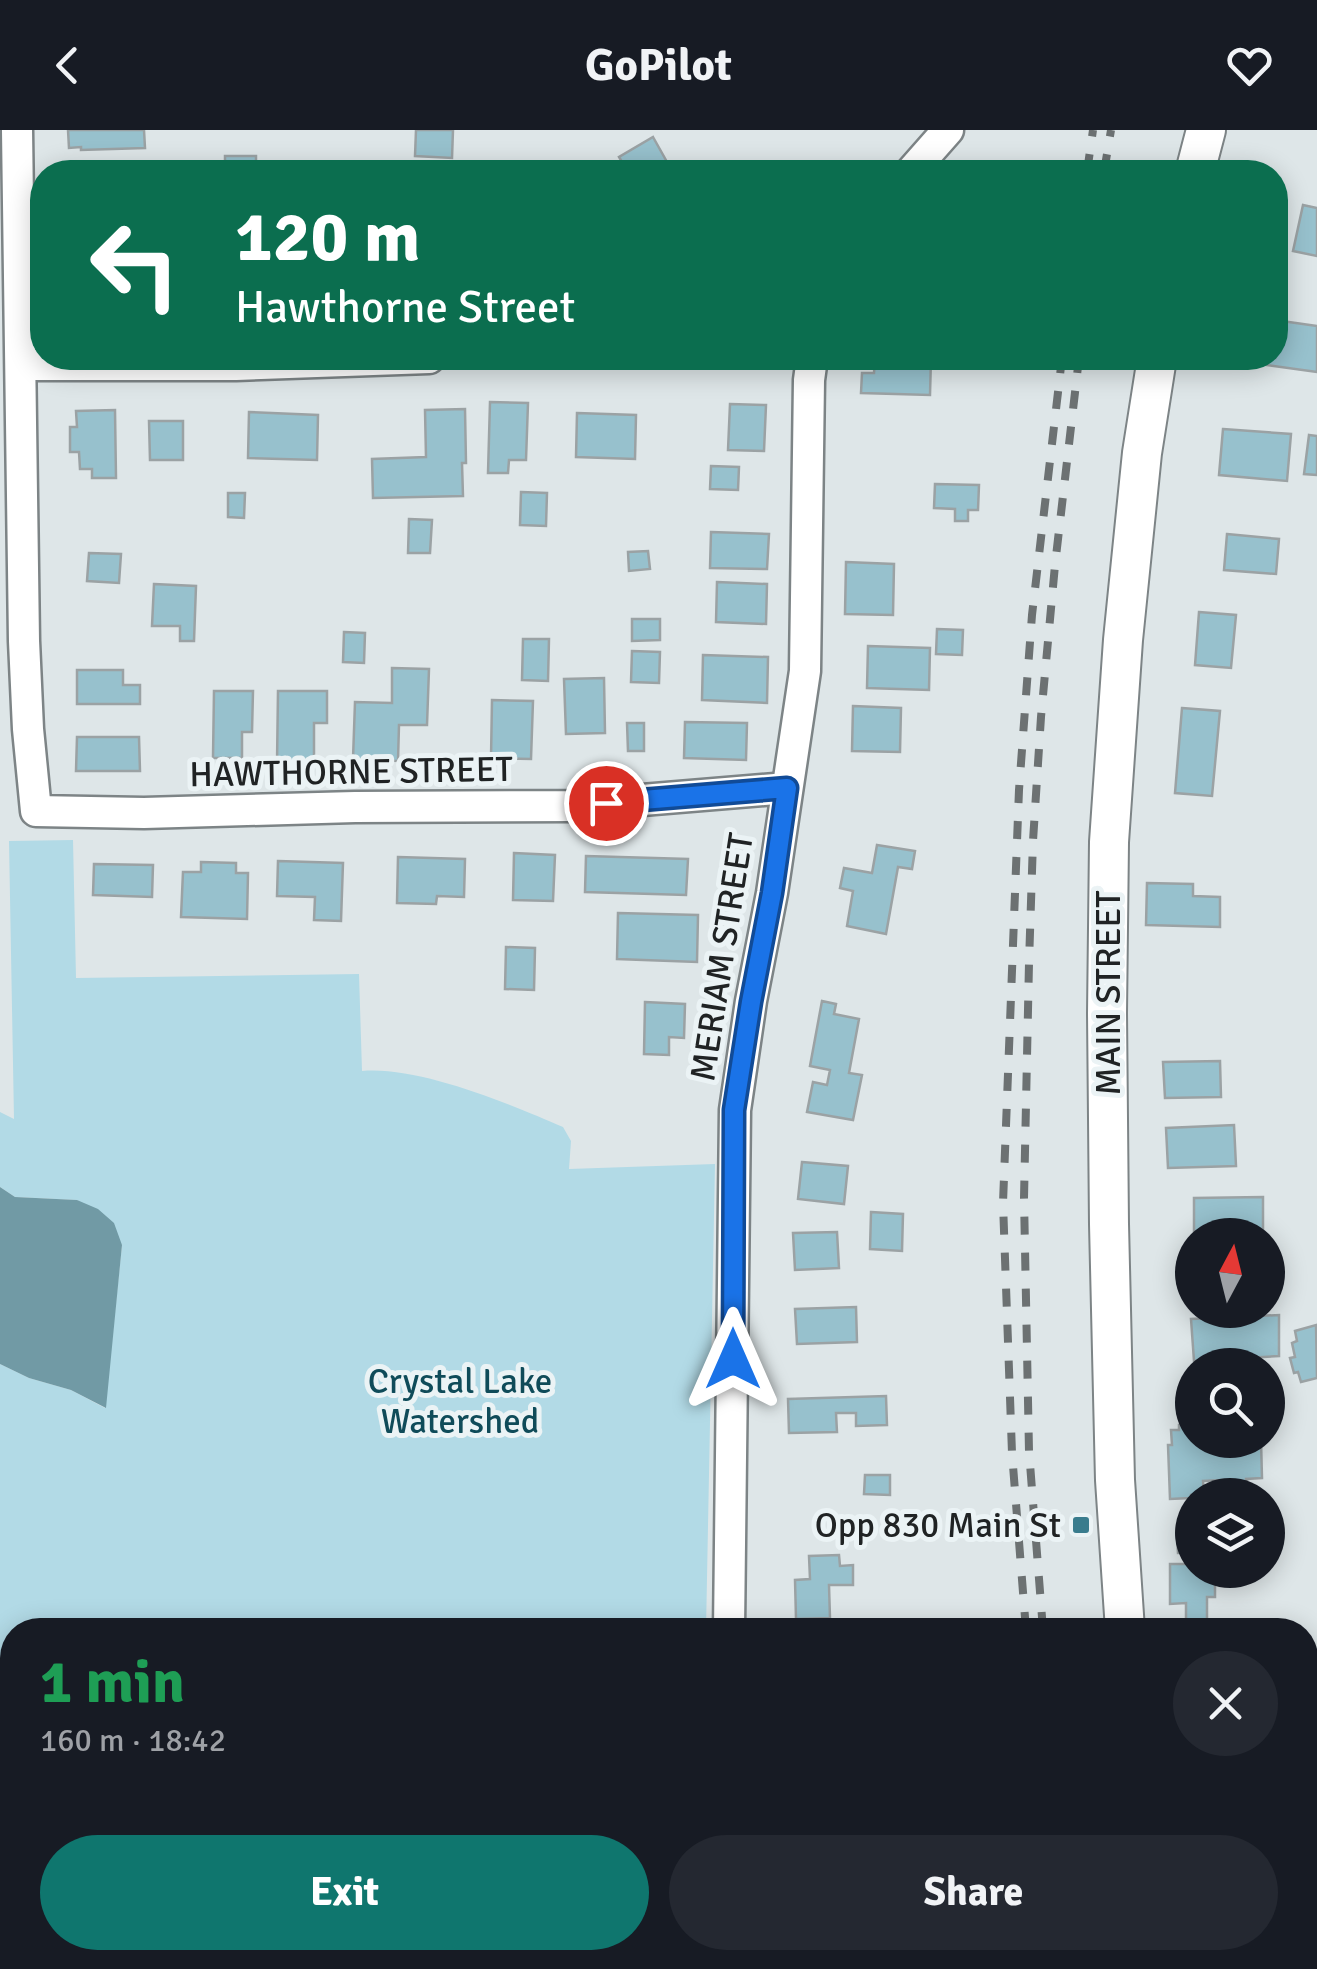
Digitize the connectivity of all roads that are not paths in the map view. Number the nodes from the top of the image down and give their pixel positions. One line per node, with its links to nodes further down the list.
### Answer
1 (17, 130): 6 (street)
2 (948, 130): 4 (street)
3 (1206, 130): 5 (main road)
4 (922, 160)
5 (1197, 160)
6 (21, 365): 7 (street); 10 (street, HAWTHORNE STREET)
7 (30, 365)
8 (810, 370): 10 (street, MERIAM STREET)
9 (1154, 370): 12 (main road, MAIN STREET)
10 (787, 788): 11 (street, MERIAM STREET)
11 (729, 1618)
12 (1124, 1618)

